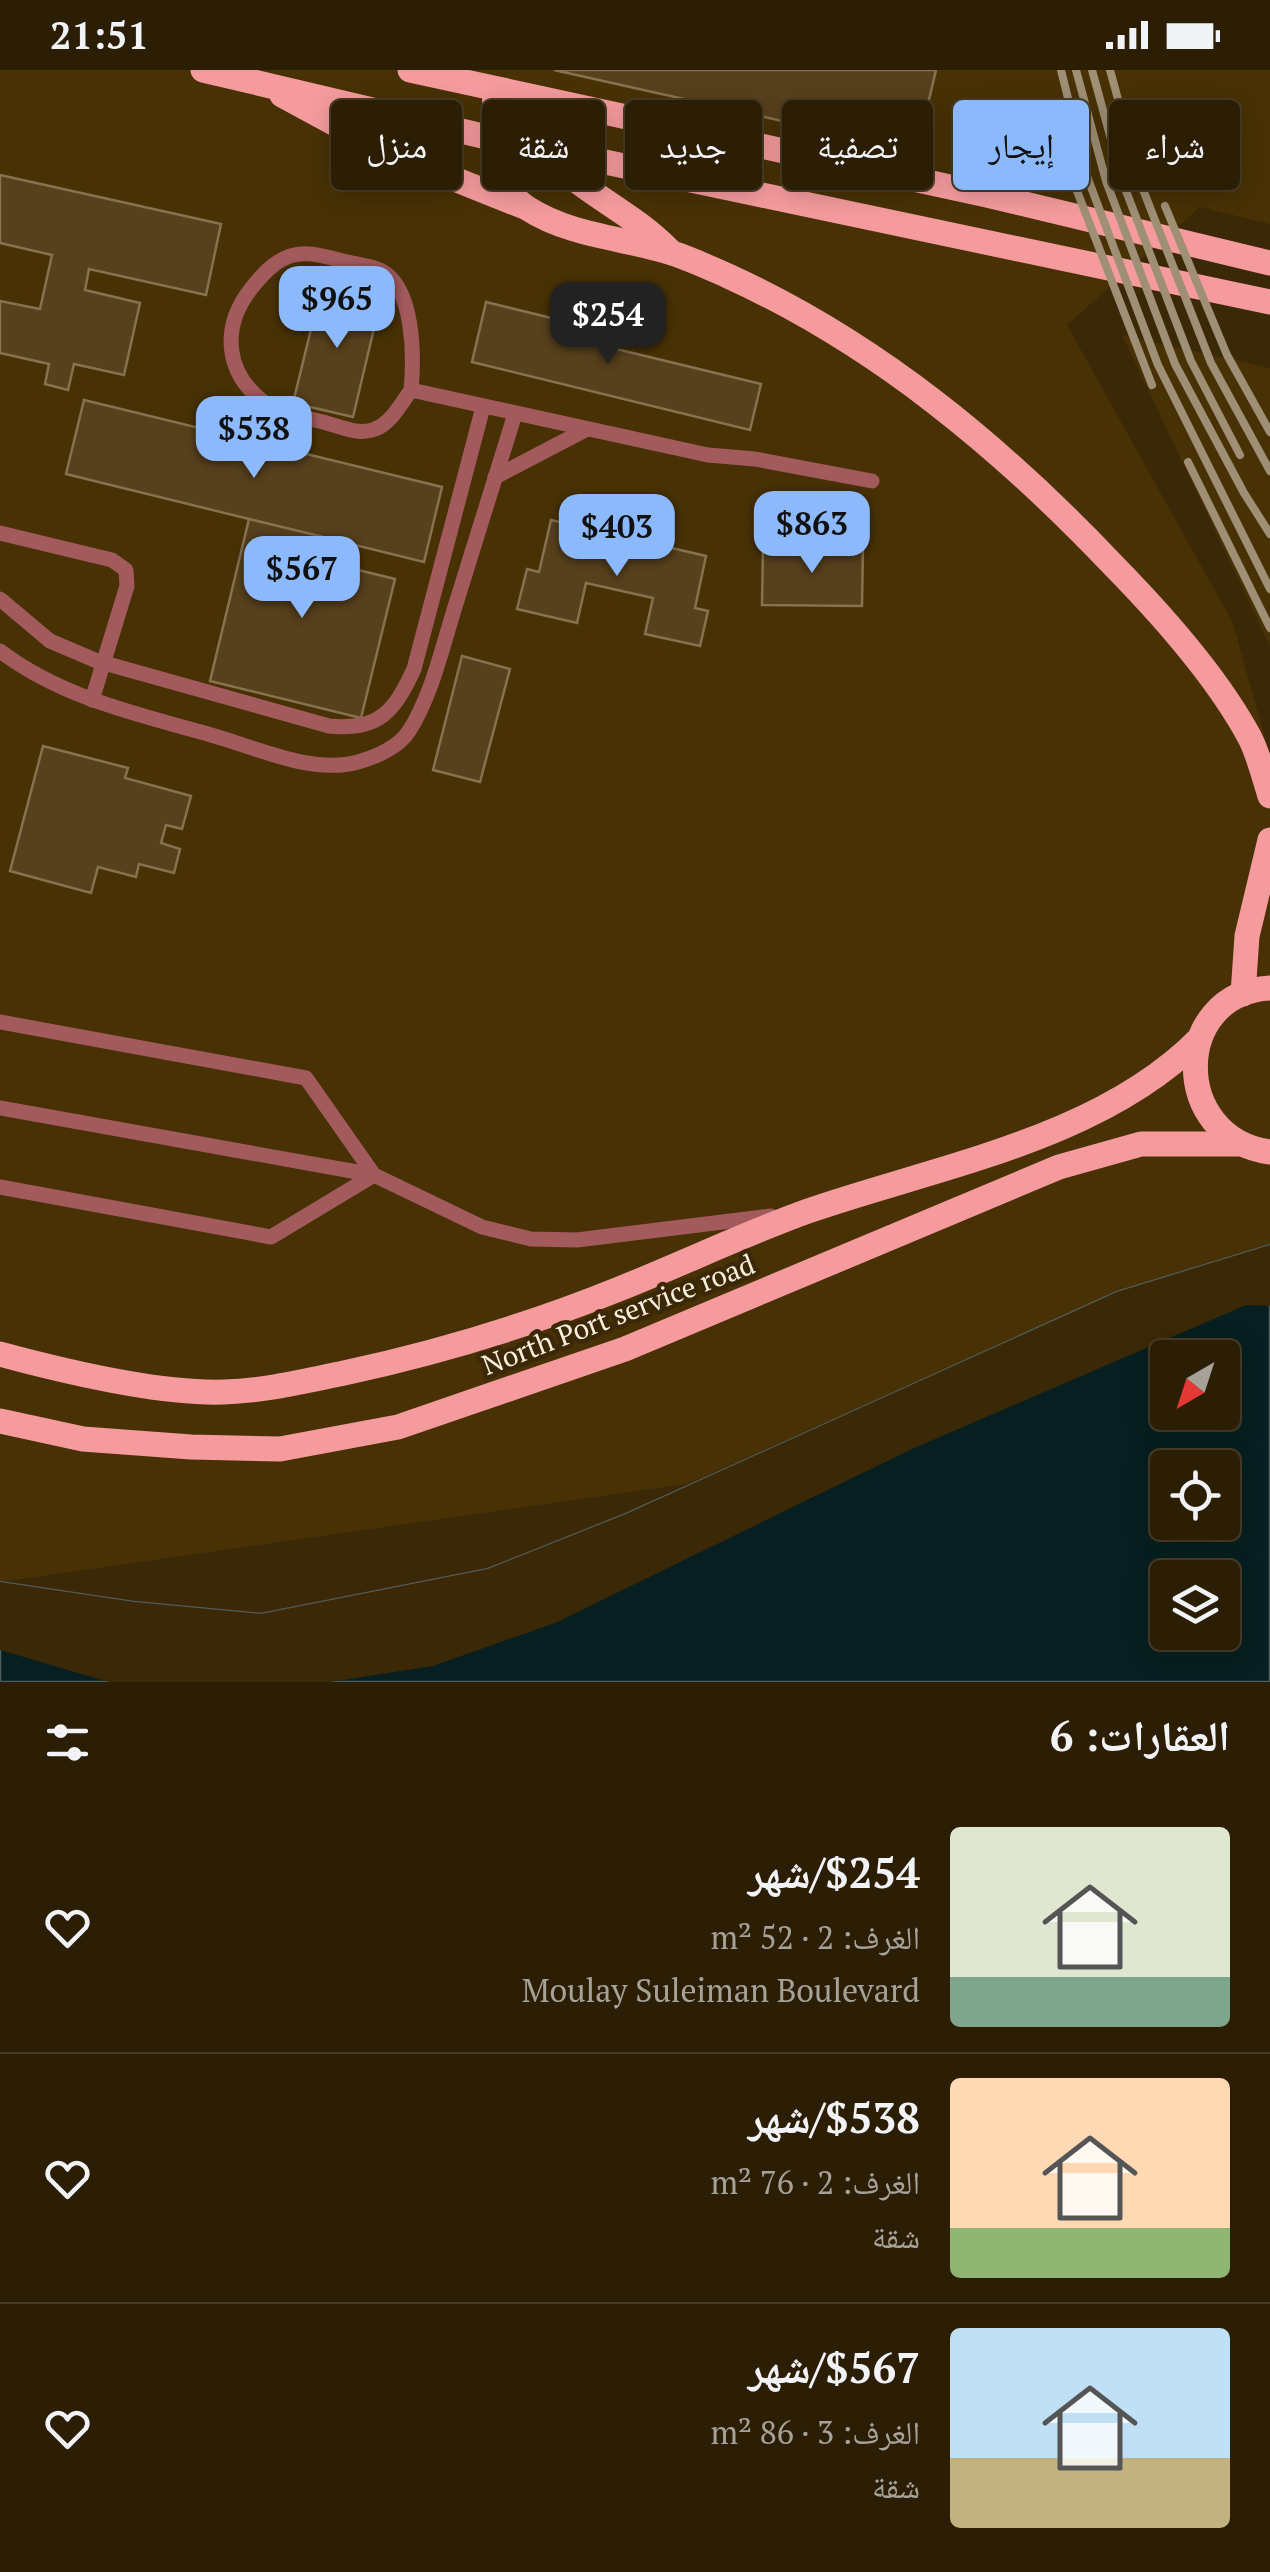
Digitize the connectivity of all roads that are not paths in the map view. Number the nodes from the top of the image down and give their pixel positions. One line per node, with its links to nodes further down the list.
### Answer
1 (203, 70): 3 (main road)
2 (410, 70): 4 (main road)
3 (265, 84): 7 (main road); 11 (main road)
4 (506, 93): 5 (main road); 6 (main road); 13 (main road)
5 (504, 100)
6 (510, 100)
7 (482, 136)
8 (605, 162): 14 (main road)
9 (511, 190): 11 (main road)
10 (588, 190): 12 (main road)
11 (526, 208): 12 (main road)
12 (673, 253): 28 (main road)
13 (1270, 263)
14 (1270, 302)
15 (411, 390): 15 (lane); 16 (lane)
16 (484, 407): 17 (lane); 25 (lane)
17 (515, 414): 18 (lane); 19 (lane)
18 (587, 429): 19 (lane); 20 (lane)
19 (495, 477): 26 (lane)
20 (872, 481)
21 (0, 533): 24 (lane)
22 (0, 600): 24 (lane)
23 (0, 652): 27 (lane)
24 (104, 663): 25 (lane); 27 (lane)
25 (414, 669): 26 (lane)
26 (433, 674): 27 (lane)
27 (92, 700)
28 (1270, 796)
29 (1270, 840): 31 (main road)
30 (1270, 988): 31 (main road)
31 (1243, 994): 33 (main road, North Port service road)
32 (0, 1022): 37 (lane)
33 (1200, 1038): 35 (main road); 39 (main road, North Port service road)
34 (0, 1108): 37 (lane)
35 (1240, 1144): 36 (main road); 41 (main road, North Port service road)
36 (1270, 1152)
37 (374, 1176): 38 (lane); 39 (lane)
38 (0, 1188)
39 (805, 1212): 40 (main road, North Port service road)
40 (0, 1354)
41 (0, 1421)

